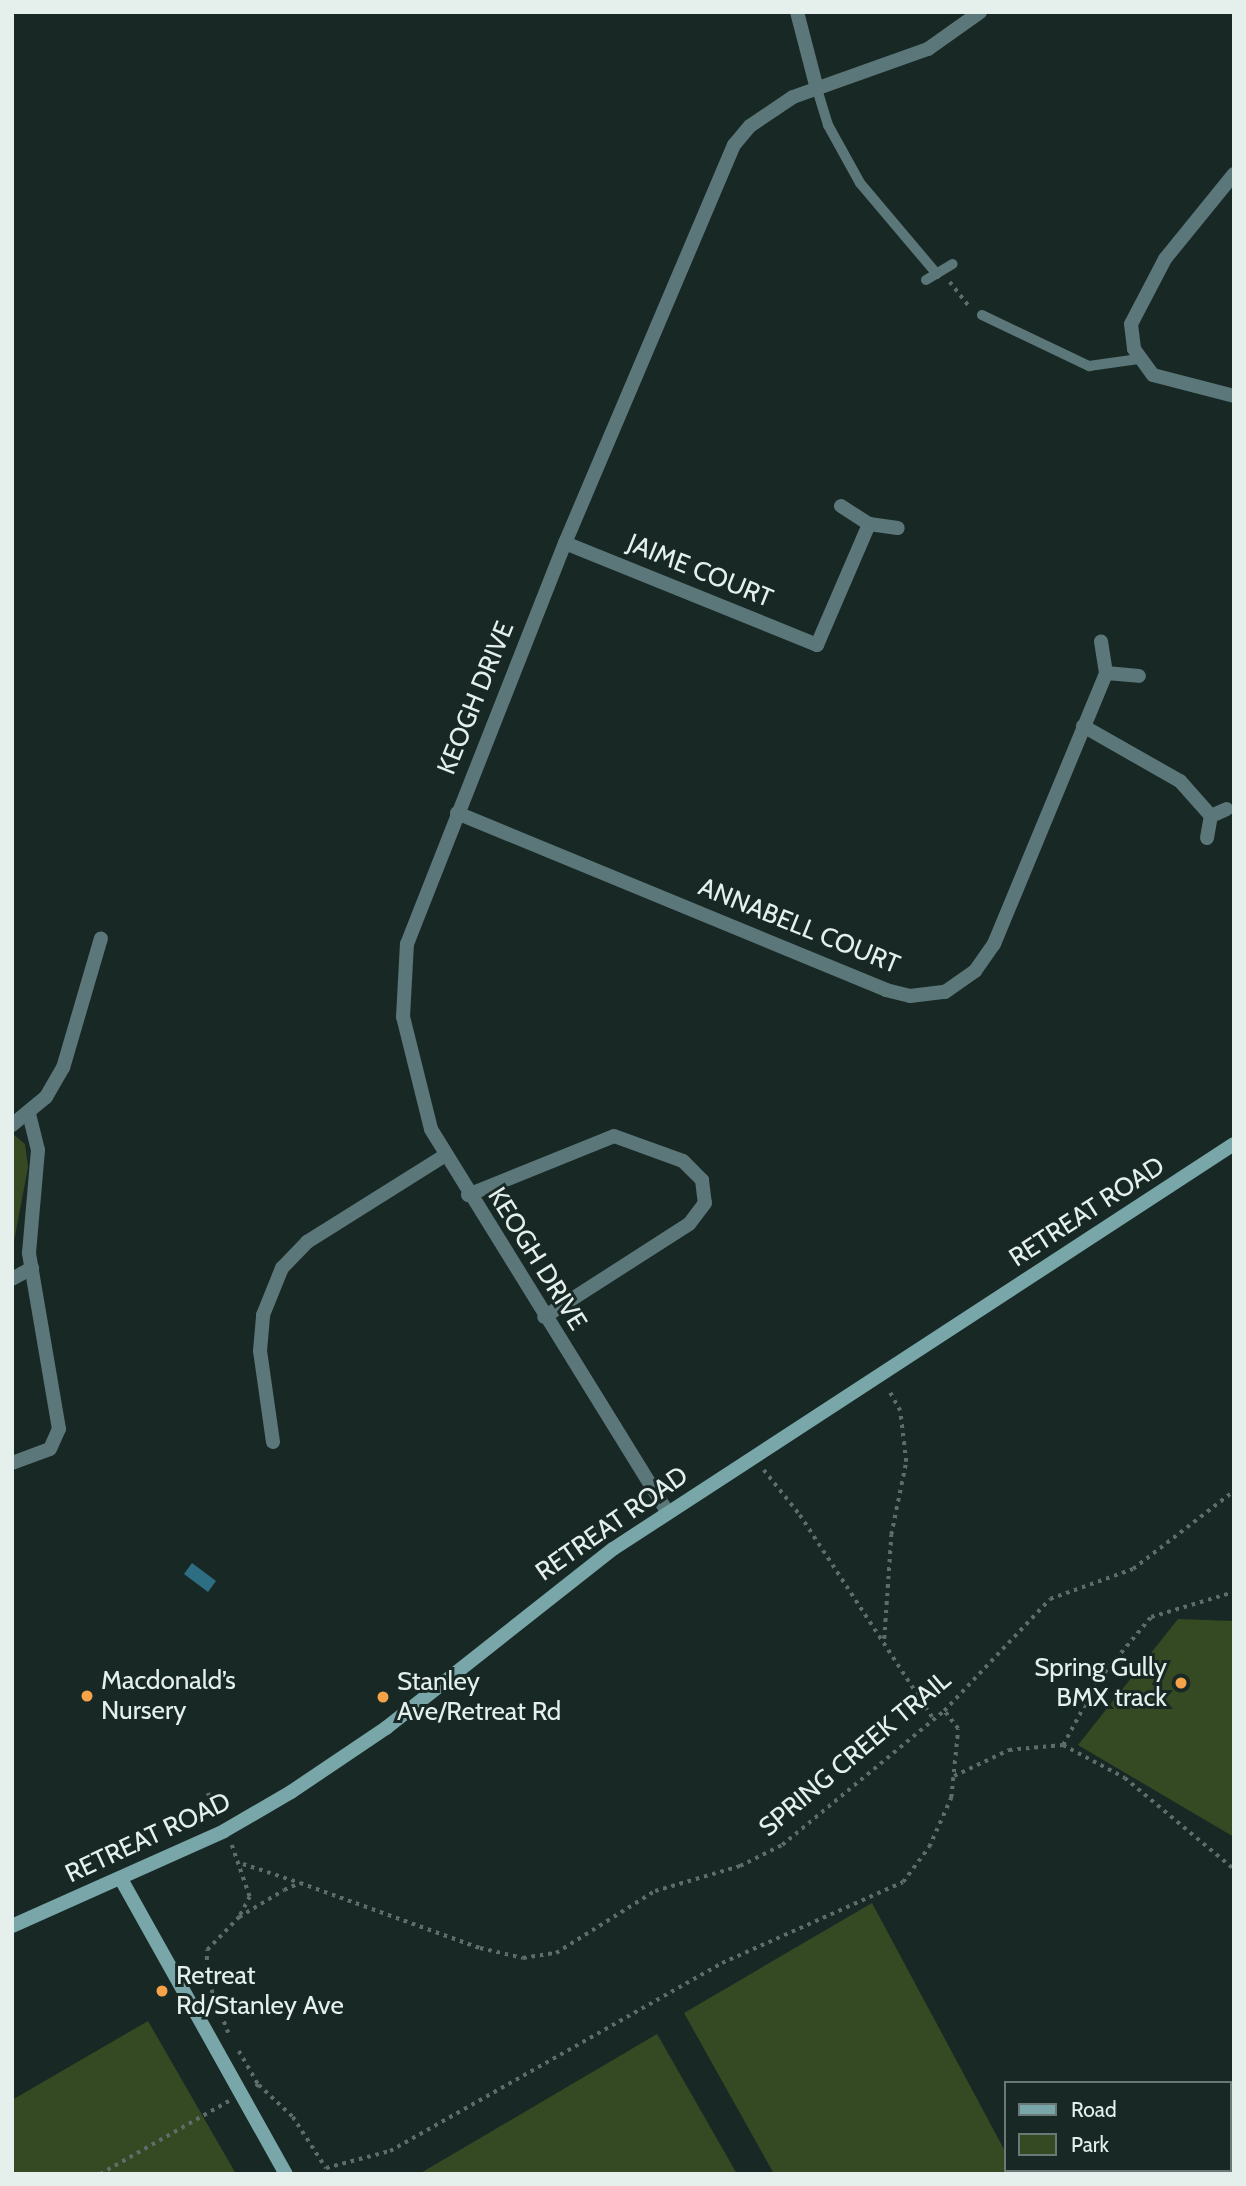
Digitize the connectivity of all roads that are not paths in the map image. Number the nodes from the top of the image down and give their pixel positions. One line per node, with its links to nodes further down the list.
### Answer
1 (797, 12): 3 (street)
2 (980, 12): 3 (street, KEOGH DRIVE)
3 (817, 89): 6 (lane); 14 (street, KEOGH DRIVE)
4 (1234, 174): 9 (street)
5 (953, 264): 6 (lane)
6 (937, 274): 7 (lane)
7 (926, 280)
8 (982, 315): 9 (lane)
9 (1139, 359): 10 (street)
10 (1234, 396)
11 (841, 506): 12 (street)
12 (869, 523): 13 (street); 14 (street, JAIME COURT)
13 (898, 528)
14 (565, 543): 20 (street, KEOGH DRIVE)
15 (1101, 641): 16 (street)
16 (1106, 673): 17 (street); 18 (street, ANNABELL COURT)
17 (1139, 676)
18 (1083, 726): 20 (street, ANNABELL COURT); 21 (street)
19 (1227, 809): 21 (street)
20 (457, 813): 27 (street, KEOGH DRIVE)
21 (1211, 816): 22 (street)
22 (1207, 838)
23 (101, 938): 24 (street)
24 (29, 1114): 25 (street); 29 (street)
25 (12, 1125)
26 (1234, 1144): 34 (street, RETREAT ROAD)
27 (444, 1156): 28 (street, KEOGH DRIVE); 32 (street)
28 (468, 1195): 31 (street, KEOGH DRIVE); 31 (street)
29 (32, 1268): 30 (street); 33 (street)
30 (12, 1279)
31 (544, 1317): 34 (street, KEOGH DRIVE)
32 (273, 1442)
33 (12, 1463)
34 (668, 1513): 35 (street, RETREAT ROAD)
35 (121, 1879): 36 (street, RETREAT ROAD); 37 (street)
36 (12, 1926)
37 (286, 2174)

